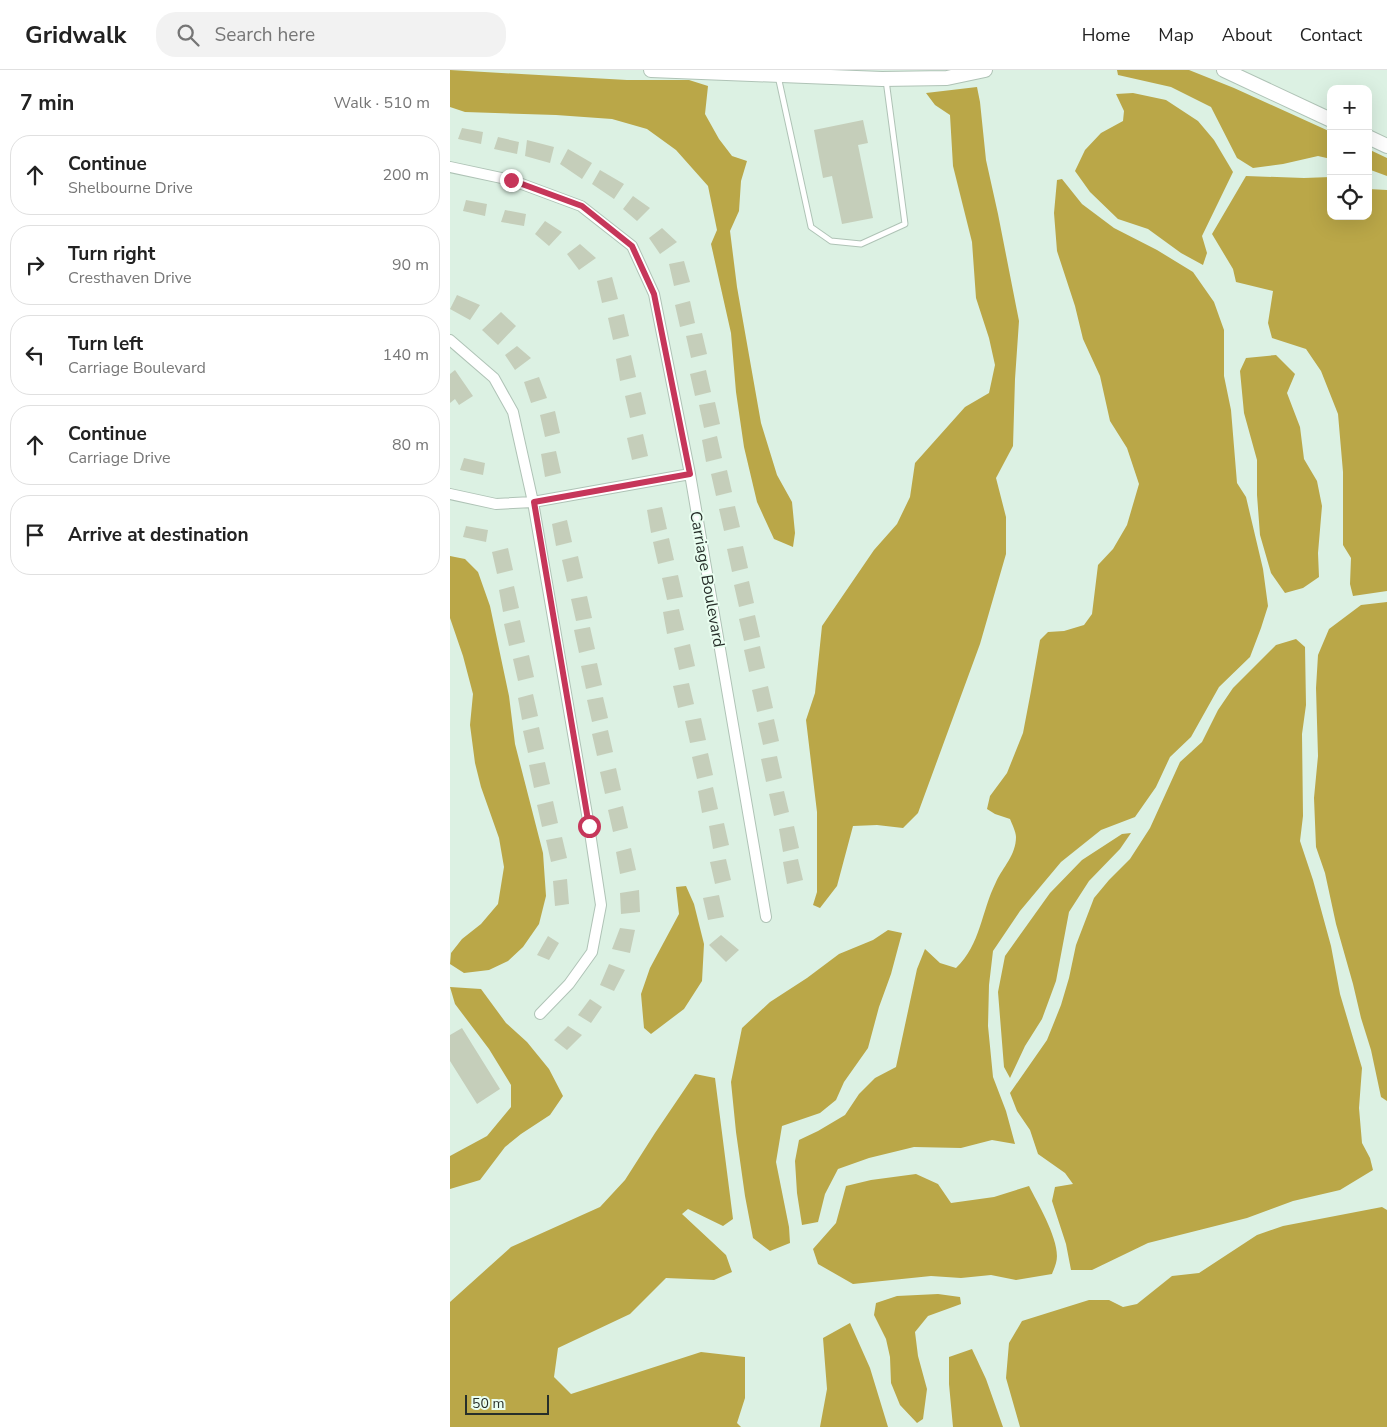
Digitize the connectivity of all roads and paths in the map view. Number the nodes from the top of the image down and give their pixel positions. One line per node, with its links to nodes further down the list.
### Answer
1 (651, 70): 4 (street)
2 (985, 70): 5 (street)
3 (1224, 70): 6 (street)
4 (778, 75): 5 (street); 5 (lane)
5 (884, 79)
6 (1327, 118)
7 (1372, 139): 8 (street)
8 (1387, 146)
9 (450, 167): 11 (street, Carriage Boulevard)
10 (450, 340): 13 (street)
11 (690, 474): 13 (street); 14 (street, Carriage Boulevard)
12 (450, 494): 13 (street)
13 (534, 502): 15 (street)
14 (766, 917)
15 (540, 1014)

